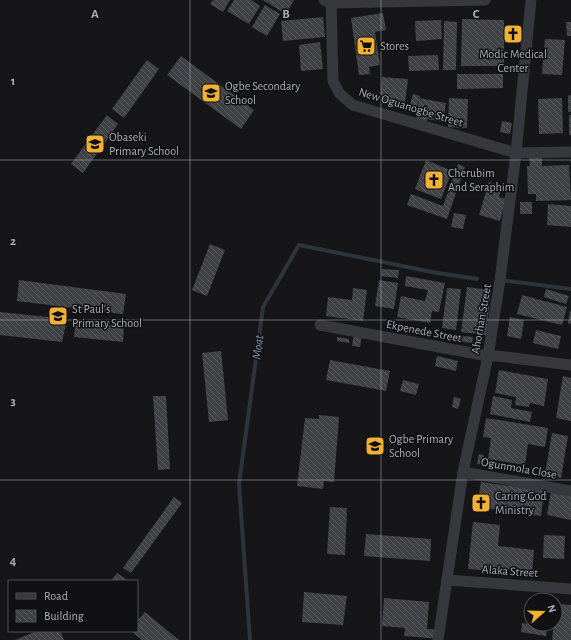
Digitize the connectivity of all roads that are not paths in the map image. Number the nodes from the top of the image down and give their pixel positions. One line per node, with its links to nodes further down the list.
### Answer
1 (485, 0): 3 (street)
2 (531, 0): 5 (street, Ahorhan Street)
3 (329, 1): 5 (street, New Oguanogbe Street)
4 (571, 152): 5 (street, New Oguanogbe Street)
5 (516, 153): 7 (street, Ahorhan Street)
6 (320, 325): 7 (street, Ekpenede Street)
7 (488, 356): 8 (street, Ekpenede Street); 9 (street, Ahorhan Street)
8 (571, 365)
9 (463, 472): 10 (street, Ogunmola Close); 11 (street, Ahorhan Street)
10 (571, 491)
11 (447, 580): 12 (street, Alaka Street); 13 (street, Ahorhan Street)
12 (571, 589)
13 (438, 640)

